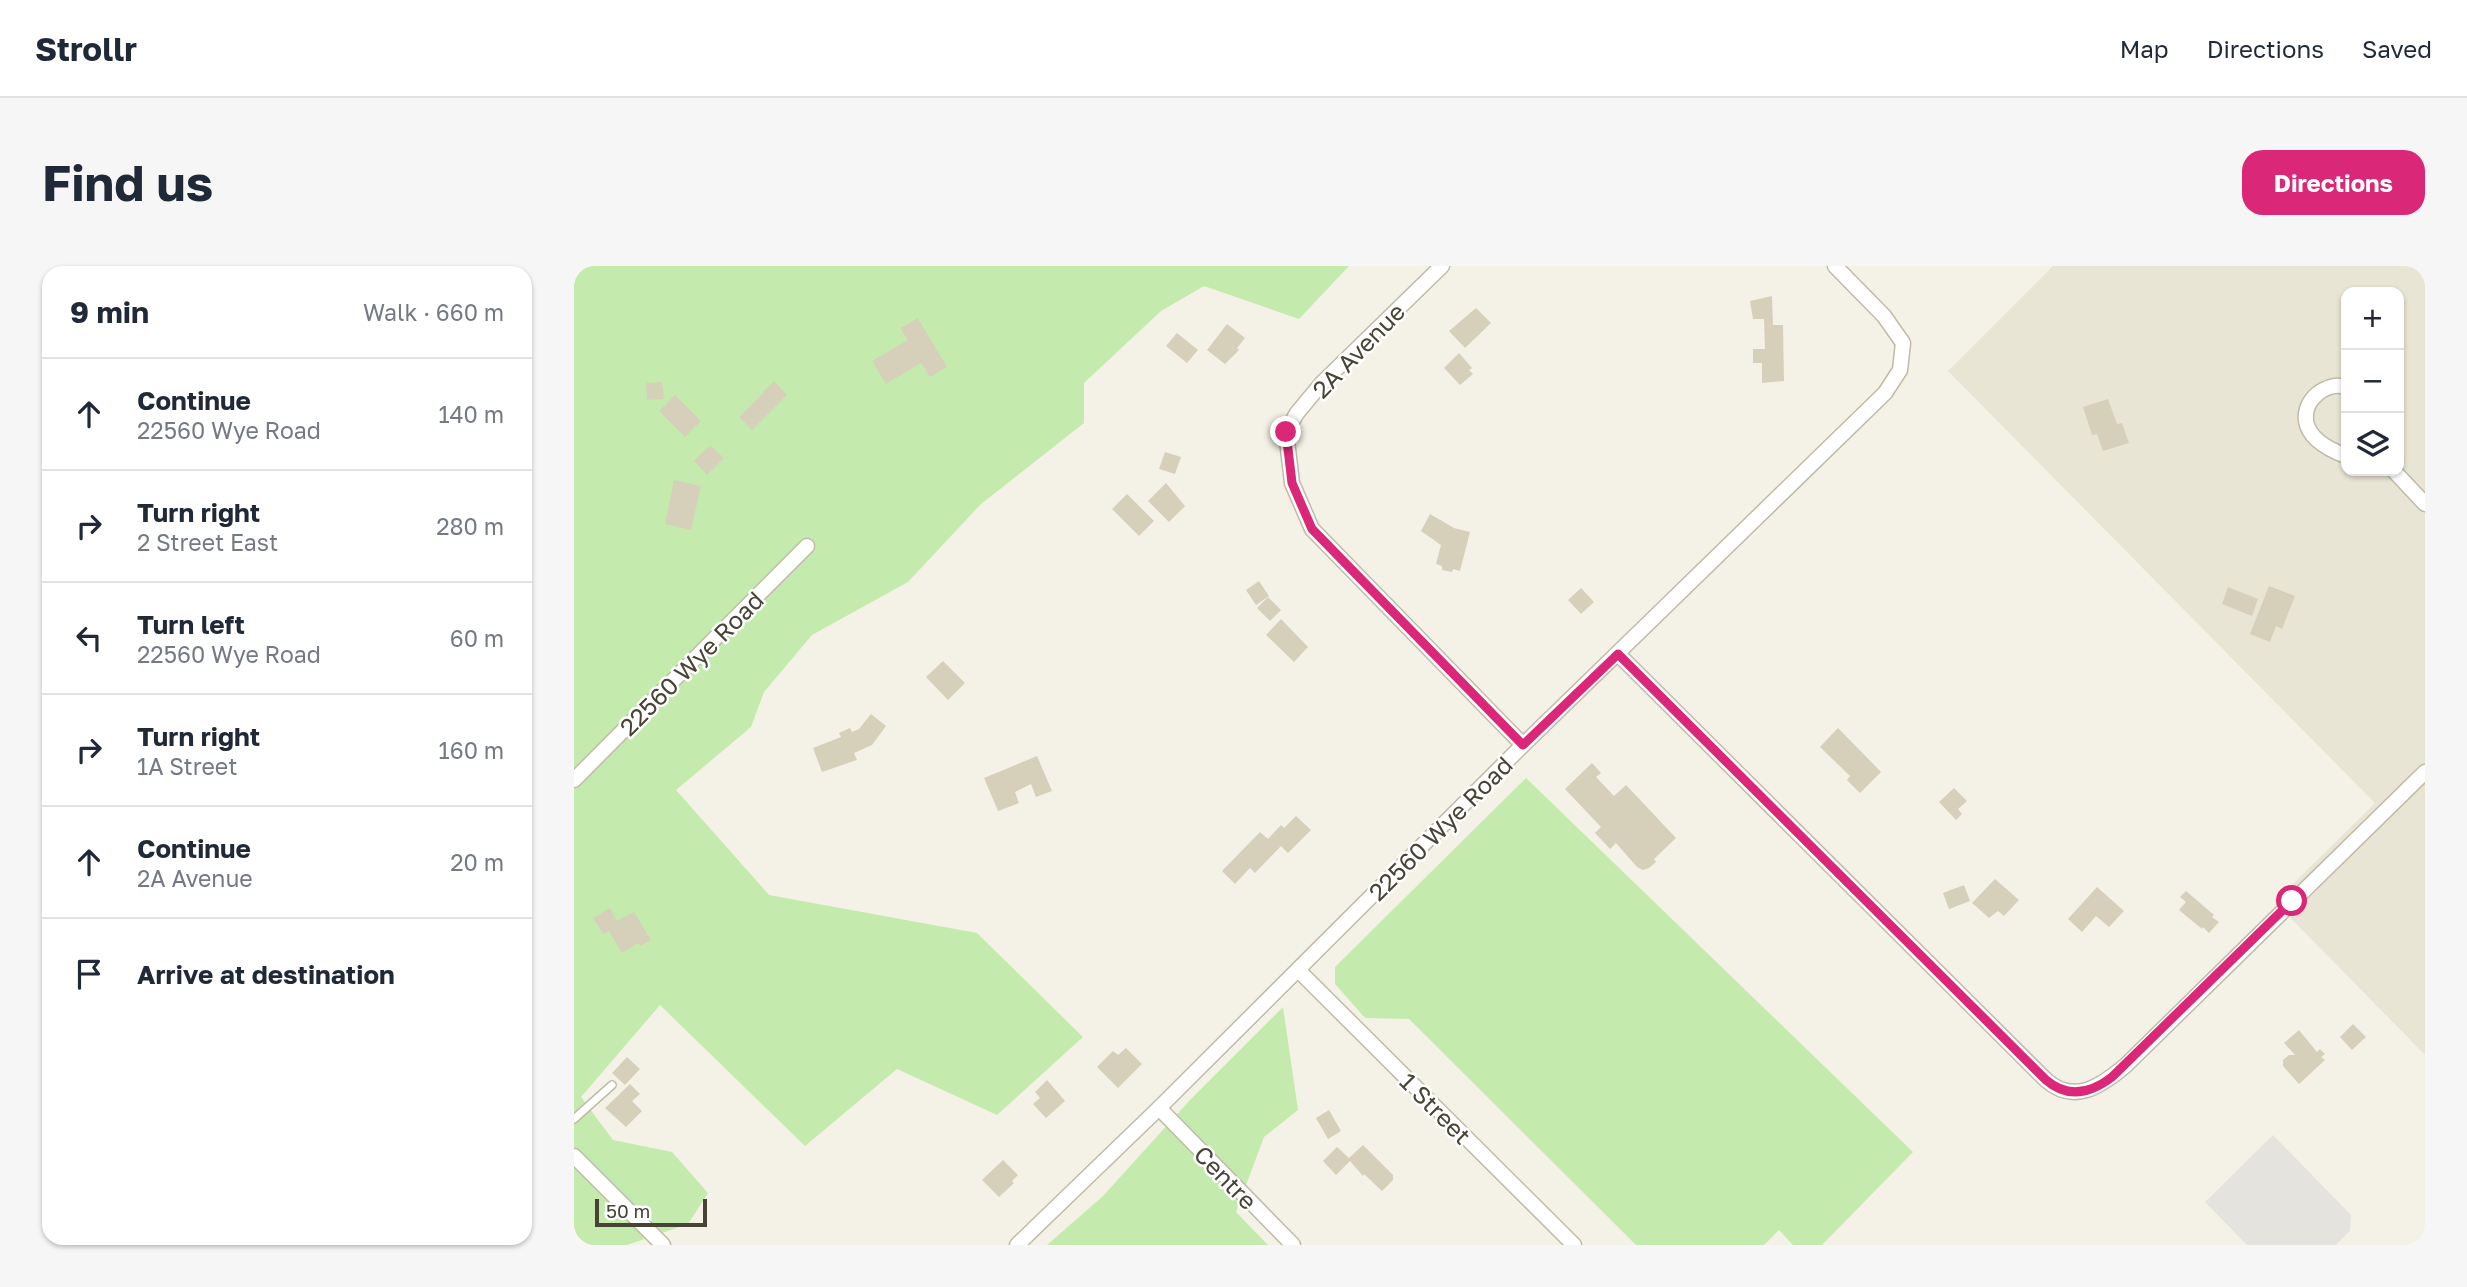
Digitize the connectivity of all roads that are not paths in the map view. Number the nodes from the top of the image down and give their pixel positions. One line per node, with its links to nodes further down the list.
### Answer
1 (1442, 266): 9 (street, 2A Avenue)
2 (1835, 266): 8 (street, 22560 Wye Road)
3 (2341, 387): 4 (street)
4 (2341, 454)
5 (2397, 476): 6 (street)
6 (2425, 504)
7 (807, 546): 11 (street, 22560 Wye Road)
8 (1618, 654): 9 (street, 22560 Wye Road); 10 (street)
9 (1523, 745): 12 (street, 22560 Wye Road)
10 (2425, 772)
11 (574, 780)
12 (1297, 970): 14 (street, 22560 Wye Road); 20 (street, 1 Street)
13 (611, 1085): 15 (lane)
14 (1159, 1108): 18 (street, 22560 Wye Road); 19 (street, Centre)
15 (574, 1119)
16 (574, 1156): 17 (street)
17 (663, 1245)
18 (1017, 1245)
19 (1293, 1245)
20 (1574, 1245)

